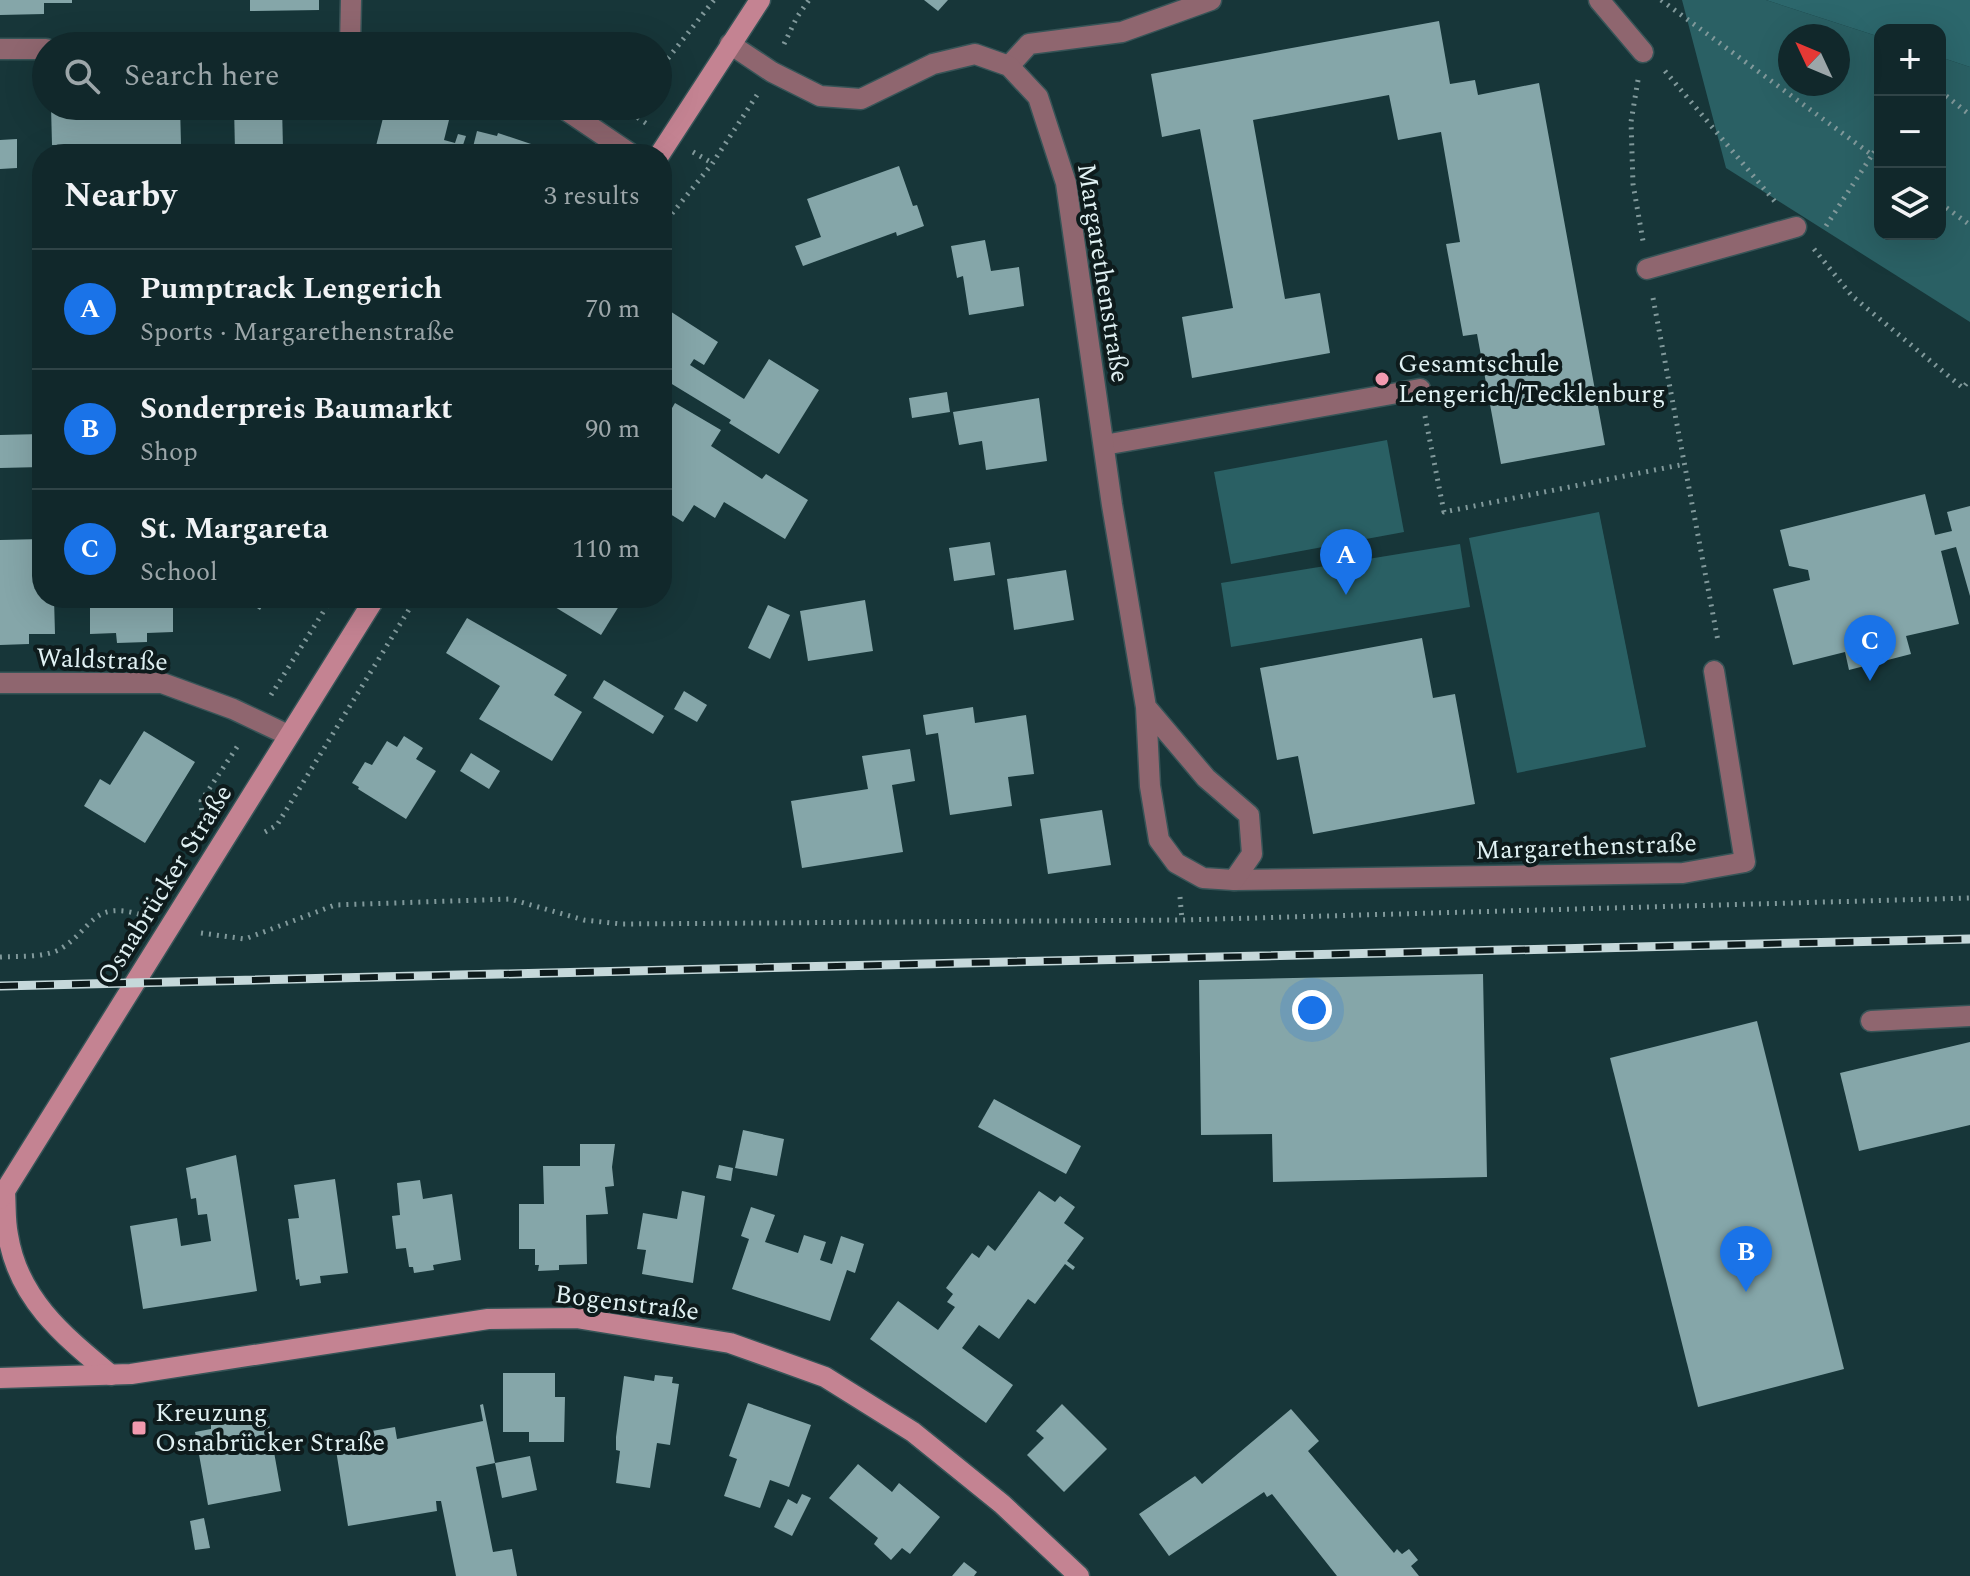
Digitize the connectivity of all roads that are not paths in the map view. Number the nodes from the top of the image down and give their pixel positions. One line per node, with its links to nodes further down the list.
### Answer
1 (351, 0): 5 (street)
2 (760, 0): 6 (street)
3 (1211, 0): 10 (street)
4 (1599, 0): 9 (street)
5 (350, 32)
6 (730, 44): 10 (street); 13 (street)
7 (0, 49): 8 (street)
8 (32, 49)
9 (1643, 52)
10 (1009, 66): 17 (street, Margarethenstraße)
11 (581, 120): 12 (street)
12 (616, 144)
13 (666, 144)
14 (1796, 227): 15 (street)
15 (1647, 269)
16 (1422, 398): 17 (street)
17 (1104, 445): 21 (street, Margarethenstraße)
18 (369, 608): 22 (street, Osnabrücker Straße)
19 (1714, 671): 23 (street, Margarethenstraße)
20 (0, 683): 22 (street, Waldstraße)
21 (1146, 707): 23 (street); 23 (street, Margarethenstraße)
22 (288, 735): 26 (street, Osnabrücker Straße)
23 (1234, 880)
24 (1970, 1016): 25 (street)
25 (1871, 1021)
26 (2, 1195): 27 (street)
27 (111, 1375): 28 (street, Bogenstraße); 29 (street, Bogenstraße)
28 (0, 1378)
29 (1079, 1576)

